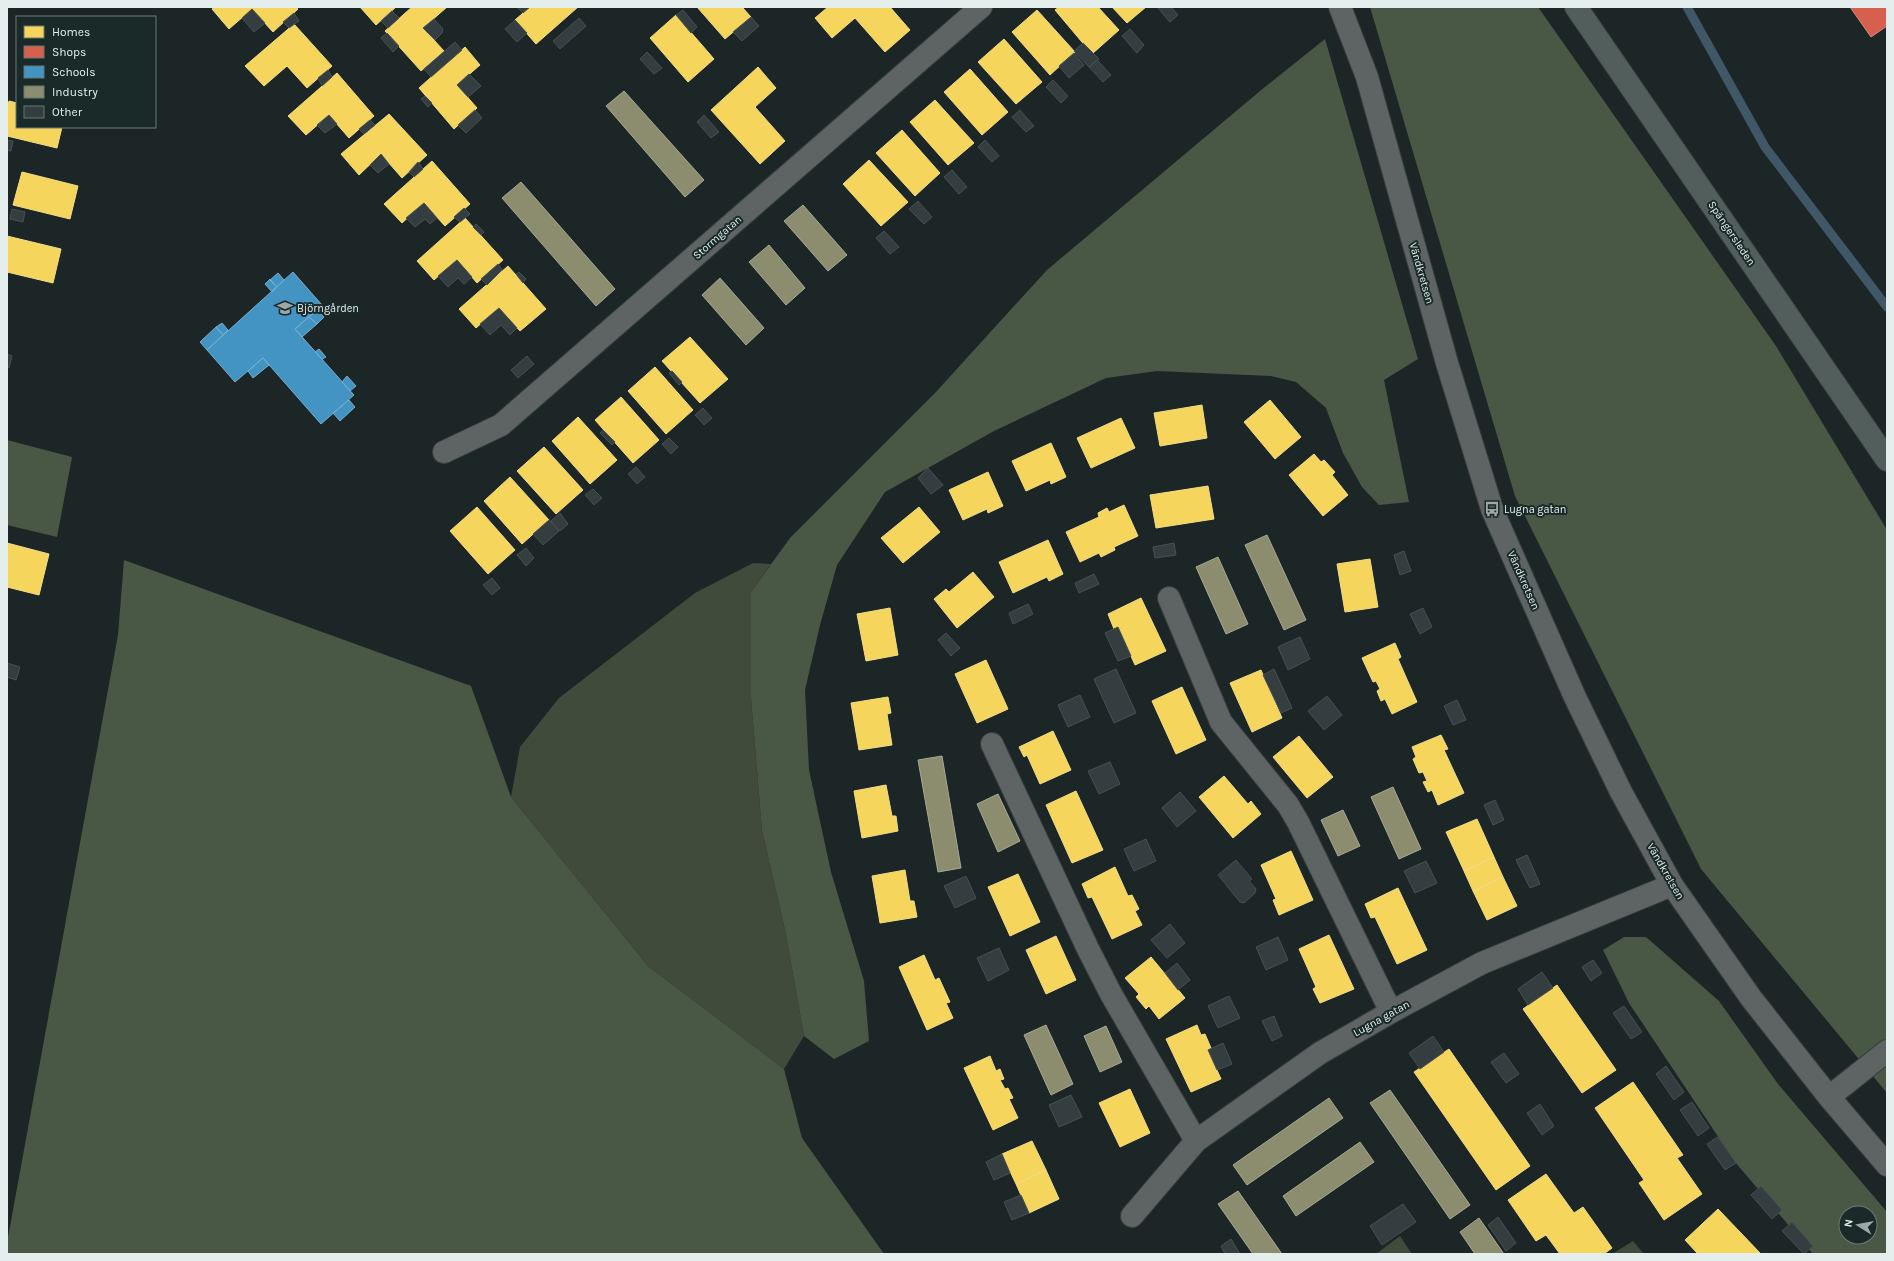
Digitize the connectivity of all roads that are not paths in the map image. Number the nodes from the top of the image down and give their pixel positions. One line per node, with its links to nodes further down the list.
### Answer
1 (980, 7): 4 (street, Stormgatan)
2 (1340, 7): 8 (street, Vändkretsen)
3 (1576, 7): 5 (main road, Spängersleden)
4 (444, 452)
5 (1887, 460)
6 (1169, 598): 9 (street)
7 (992, 744): 12 (street)
8 (1672, 885): 9 (street, Lugna gatan); 11 (street, Vändkretsen)
9 (1391, 1012): 12 (street, Lugna gatan)
10 (1887, 1051): 11 (street)
11 (1829, 1097): 13 (street, Vändkretsen)
12 (1196, 1141): 14 (street, Lugna gatan)
13 (1887, 1165)
14 (1132, 1216)

